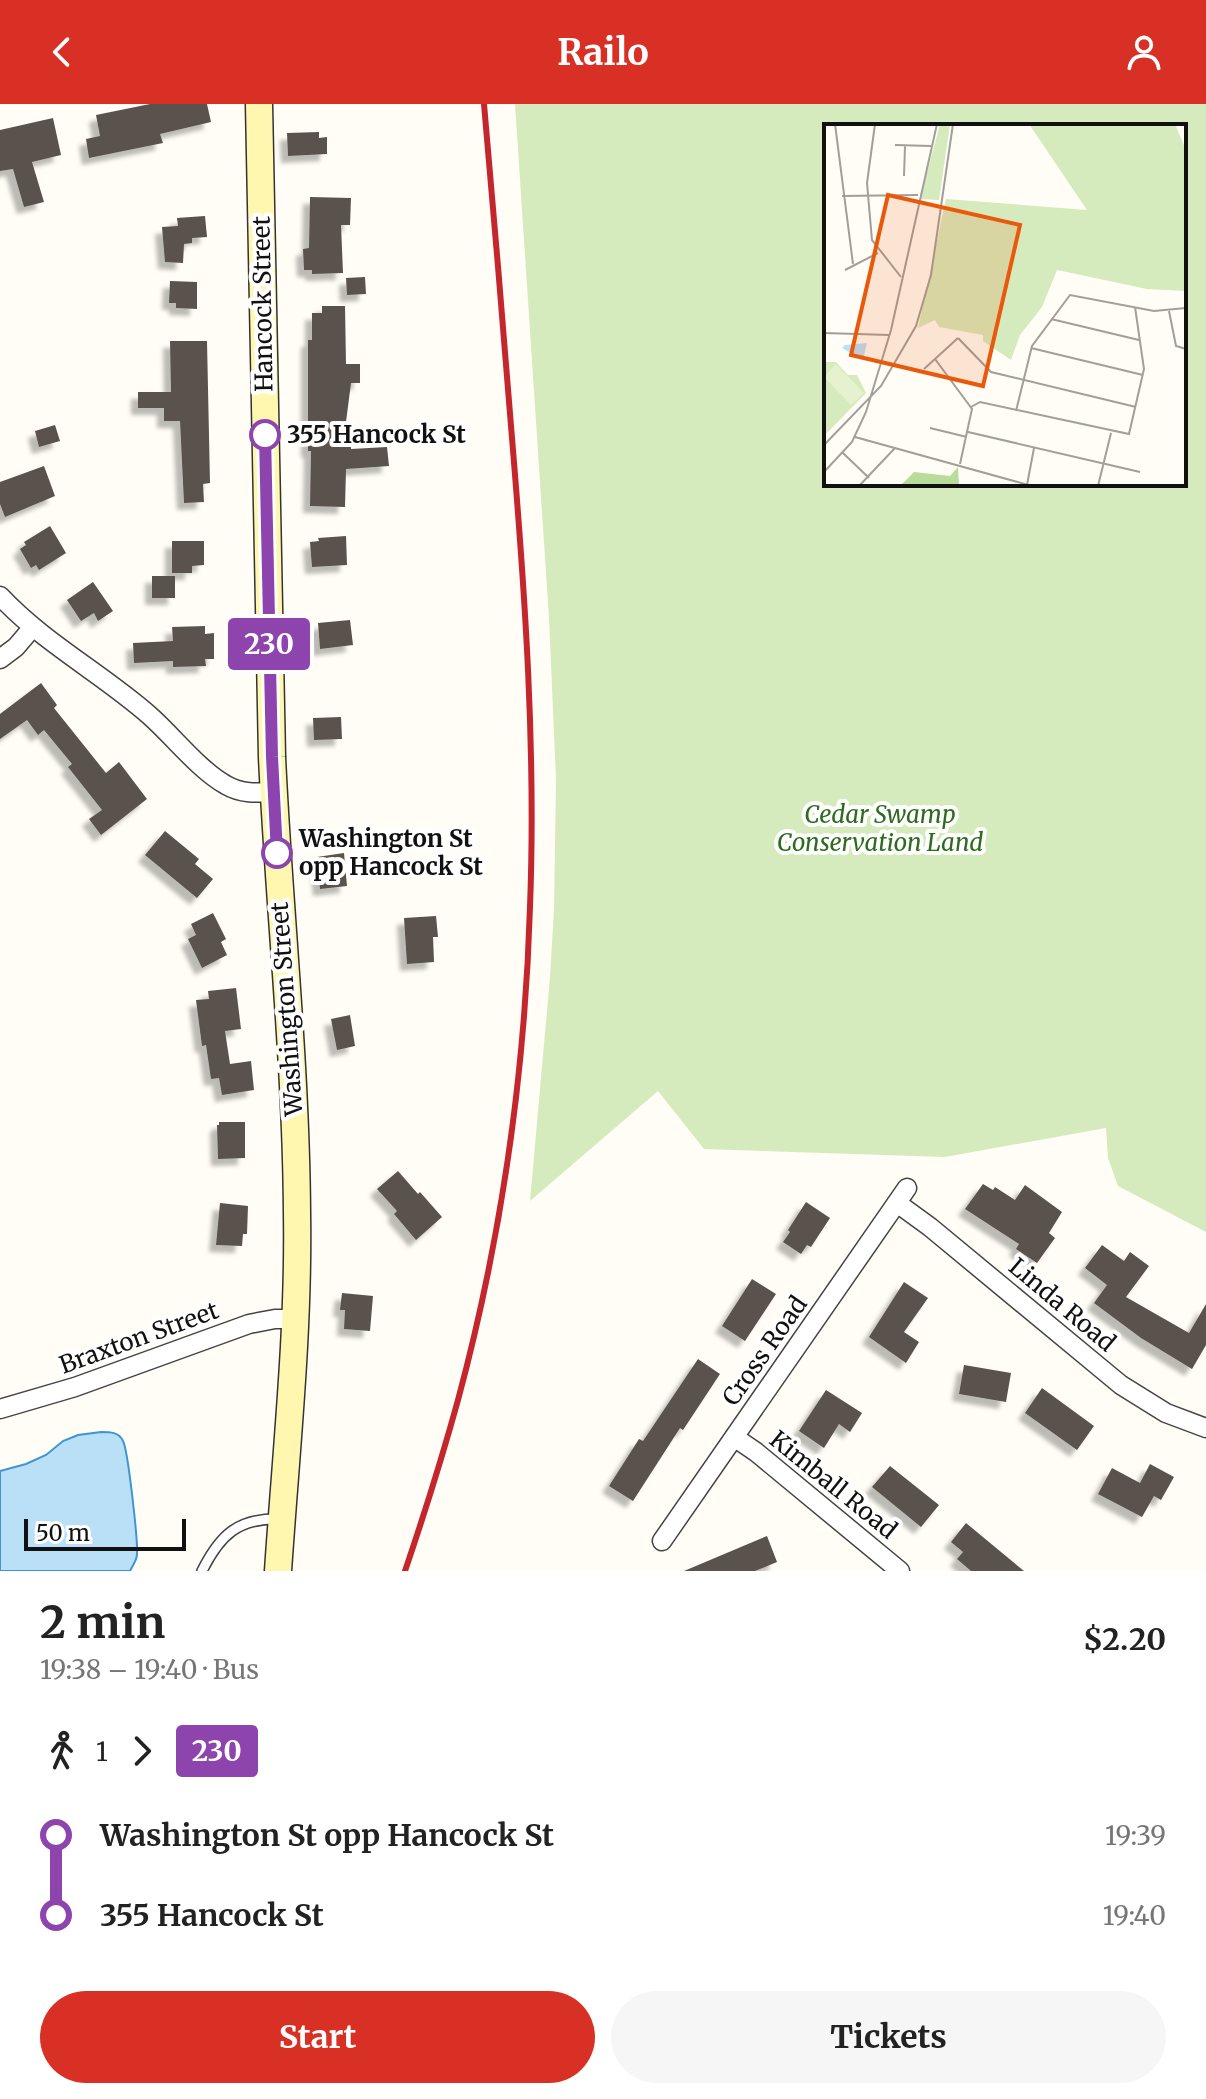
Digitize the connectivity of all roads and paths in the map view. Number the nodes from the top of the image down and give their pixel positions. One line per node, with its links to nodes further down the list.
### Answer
1 (259, 104): 5 (main road, Hancock Street)
2 (0, 596): 3 (street)
3 (33, 627): 4 (street); 5 (street)
4 (0, 659)
5 (274, 792): 7 (main road, Washington Street)
6 (902, 1196): 9 (street, Linda Road); 10 (street, Cross Road)
7 (295, 1319): 8 (street, Braxton Street); 11 (main road, Washington Street)
8 (0, 1409)
9 (1206, 1428)
10 (734, 1437): 12 (street, Cross Road); 15 (street, Kimball Road)
11 (282, 1519): 13 (lane); 14 (main road, Washington Street)
12 (662, 1541)
13 (202, 1571)
14 (278, 1571)
15 (900, 1571)

